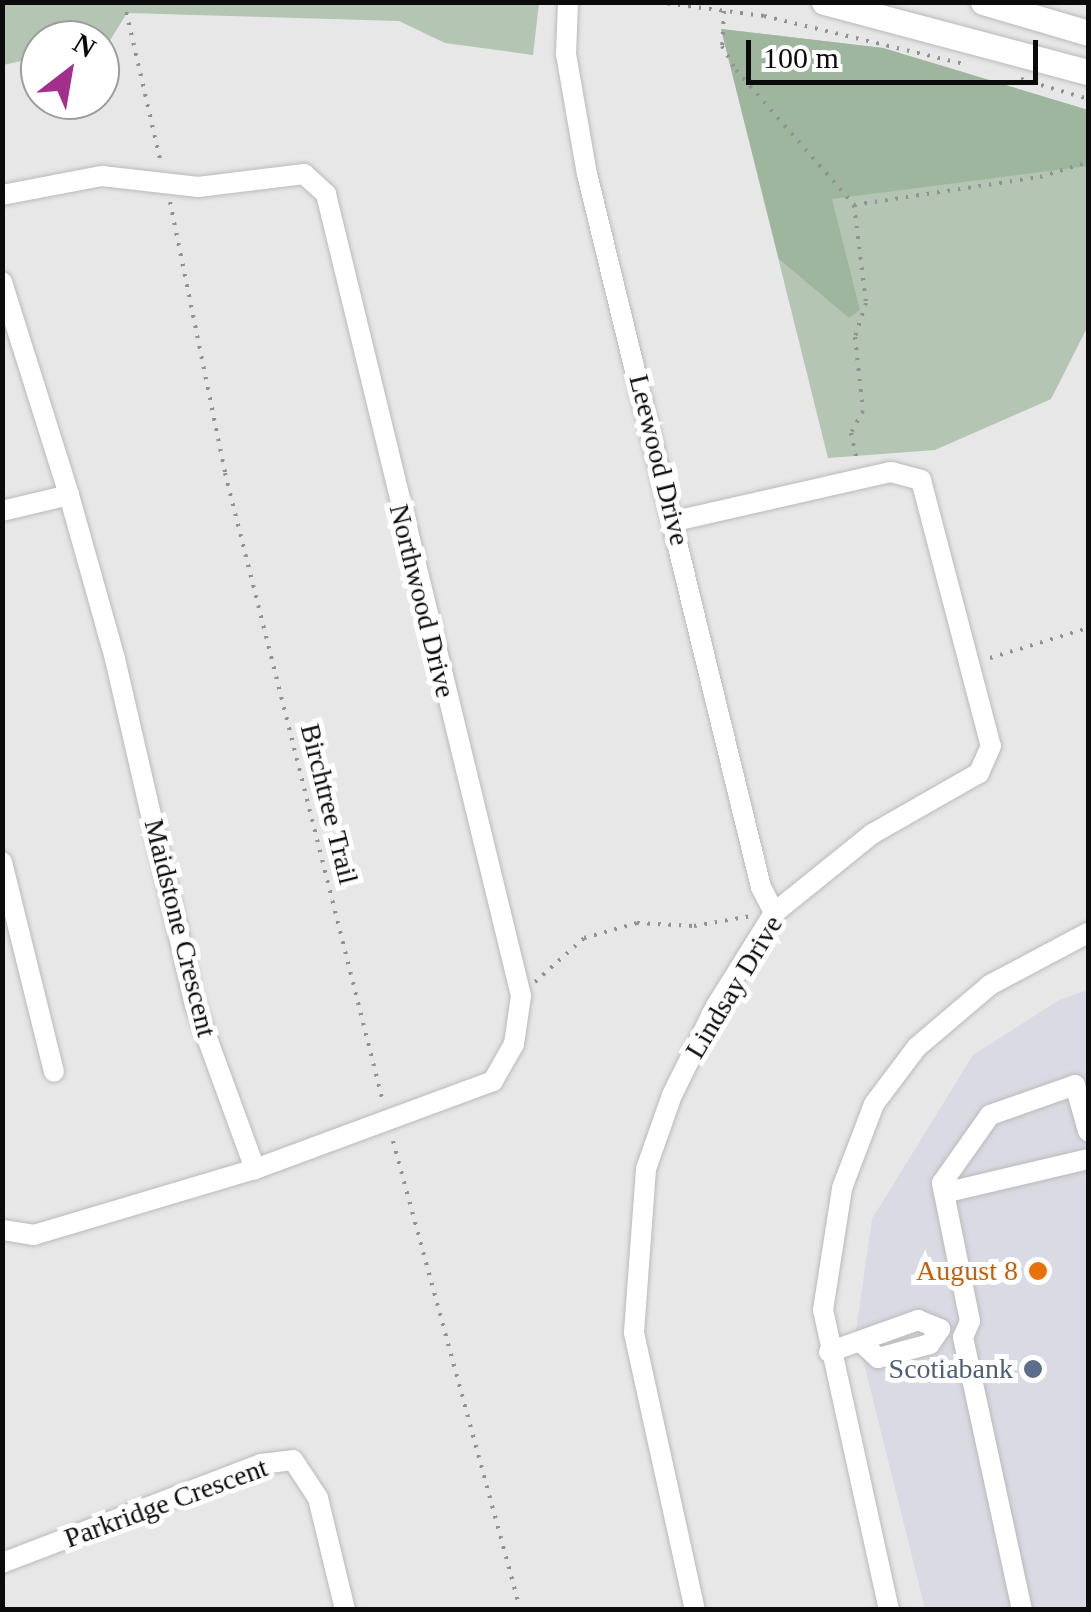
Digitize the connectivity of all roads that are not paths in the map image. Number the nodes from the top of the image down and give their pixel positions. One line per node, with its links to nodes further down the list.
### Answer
1 (568, 2): 10 (street, Leewood Drive)
2 (824, 2): 5 (main road)
3 (983, 2): 4 (main road)
4 (1088, 33)
5 (1088, 72)
6 (2, 195): 18 (street, Northwood Drive)
7 (2, 282): 8 (street, Maidstone Crescent)
8 (69, 495): 9 (street); 18 (street, Maidstone Crescent)
9 (2, 511)
10 (675, 521): 12 (street, Leewood Drive); 12 (street, Lindsay Drive)
11 (2, 862): 14 (street)
12 (774, 913): 25 (street, Lindsay Drive)
13 (1088, 934): 22 (street)
14 (54, 1072)
15 (1082, 1080): 16 (street); 19 (street)
16 (1088, 1131)
17 (1088, 1159): 19 (street)
18 (255, 1169): 20 (street)
19 (944, 1193): 27 (street)
20 (2, 1230)
21 (864, 1345): 22 (street)
22 (830, 1352): 26 (street)
23 (2, 1564): 24 (street, Parkridge Crescent)
24 (345, 1610)
25 (695, 1610)
26 (889, 1610)
27 (1022, 1610)

